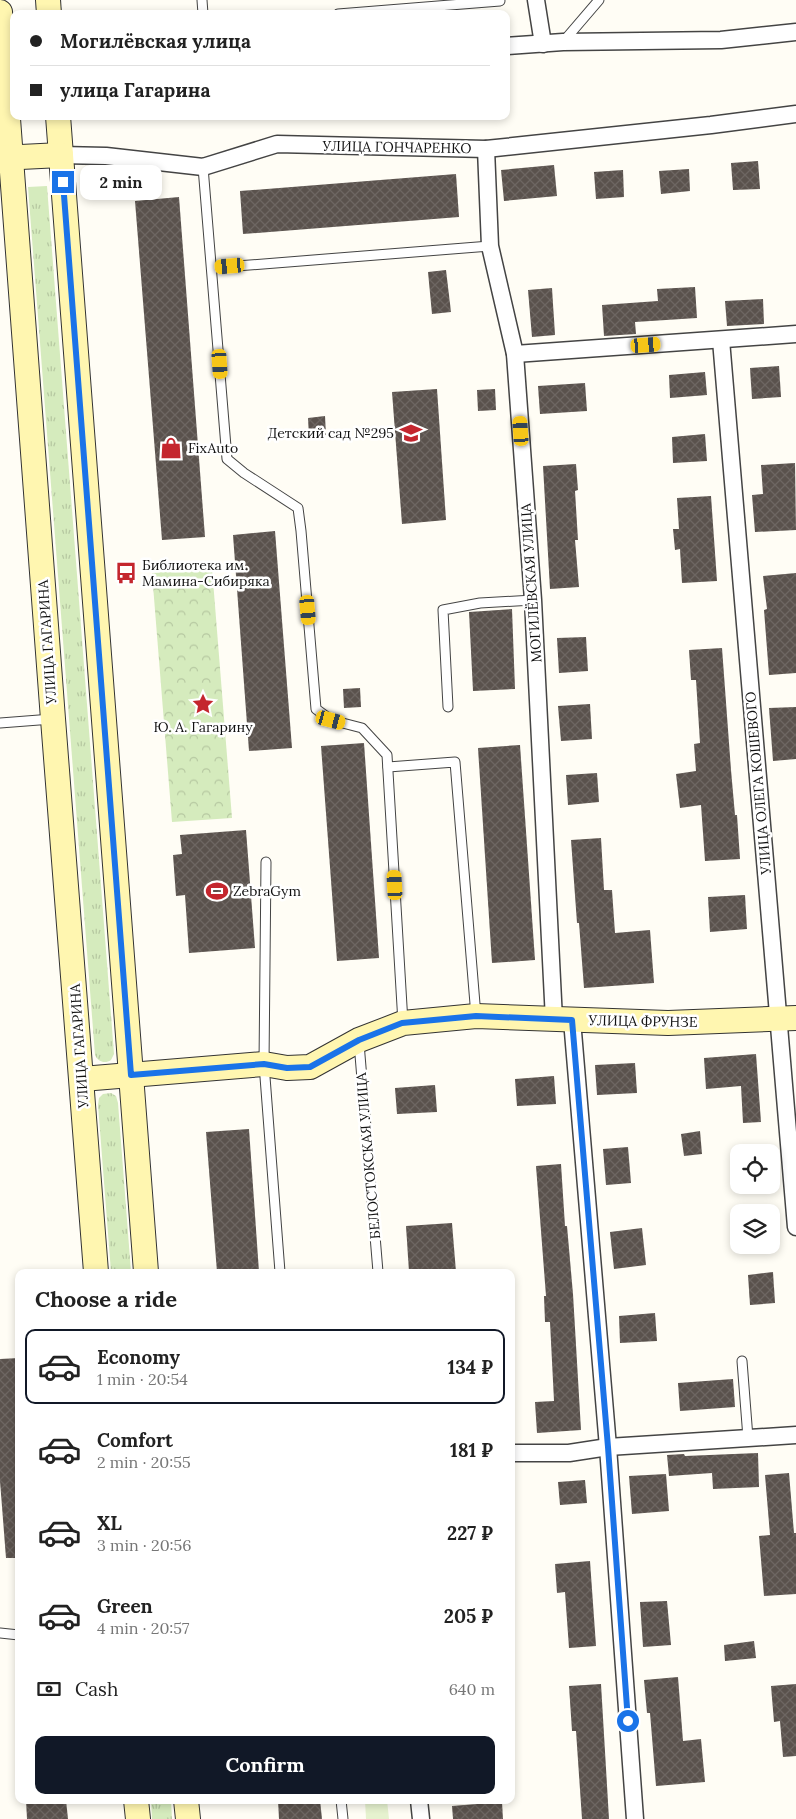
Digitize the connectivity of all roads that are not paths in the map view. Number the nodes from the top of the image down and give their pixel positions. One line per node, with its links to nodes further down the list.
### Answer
1 (536, 0): 9 (street)
2 (599, 0): 8 (lane)
3 (500, 1): 4 (lane)
4 (388, 10)
5 (0, 12): 7 (main road, УЛИЦА ГАГАРИНА)
6 (796, 32): 8 (street)
7 (5, 41): 15 (main road, УЛИЦА ГАГАРИНА)
8 (562, 42): 9 (street)
9 (543, 44): 10 (street)
10 (510, 46)
11 (796, 114): 13 (street, УЛИЦА ГОНЧАРЕНКО)
12 (58, 120): 14 (main road)
13 (486, 149): 16 (street, УЛИЦА ГОНЧАРЕНКО); 17 (street, МОГИЛЁВСКАЯ УЛИЦА)
14 (61, 155): 15 (main road, УЛИЦА ГОНЧАРЕНКО); 16 (street, УЛИЦА ГОНЧАРЕНКО); 34 (main road)
15 (5, 157): 24 (main road, УЛИЦА ГАГАРИНА)
16 (204, 167): 18 (lane)
17 (490, 246): 18 (lane); 21 (street, МОГИЛЁВСКАЯ УЛИЦА)
18 (212, 268): 26 (lane)
19 (796, 334): 20 (street)
20 (722, 340): 21 (street); 29 (street, УЛИЦА ОЛЕГА КОШЕВОГО)
21 (515, 354): 22 (street, МОГИЛЁВСКАЯ УЛИЦА)
22 (533, 600): 23 (lane); 30 (street, МОГИЛЁВСКАЯ УЛИЦА)
23 (448, 707)
24 (53, 719): 25 (lane); 35 (main road, УЛИЦА ГАГАРИНА)
25 (0, 723)
26 (388, 767): 28 (lane); 31 (lane)
27 (266, 862): 33 (lane)
28 (476, 1016): 30 (main road, УЛИЦА ФРУНЗЕ); 31 (main road, УЛИЦА ФРУНЗЕ)
29 (787, 1018): 30 (main road, УЛИЦА ФРУНЗЕ); 36 (street, УЛИЦА ОЛЕГА КОШЕВОГО)
30 (563, 1020): 44 (street, МОГИЛЁВСКАЯ УЛИЦА)
31 (402, 1023): 32 (main road, УЛИЦА ФРУНЗЕ)
32 (359, 1040): 33 (main road, УЛИЦА ФРУНЗЕ); 40 (lane, БЕЛОСТОКСКАЯ УЛИЦА)
33 (264, 1064): 34 (main road, УЛИЦА ФРУНЗЕ); 39 (lane)
34 (131, 1075): 35 (main road, УЛИЦА ФРУНЗЕ); 38 (main road)
35 (82, 1080): 37 (main road, УЛИЦА ГАГАРИНА)
36 (796, 1227)
37 (96, 1269)
38 (146, 1269)
39 (280, 1269)
40 (378, 1269)
41 (742, 1362): 43 (lane)
42 (796, 1435): 43 (street)
43 (748, 1438): 44 (street)
44 (608, 1447): 45 (street); 56 (street, МОГИЛЁВСКАЯ УЛИЦА)
45 (515, 1453)
46 (0, 1633): 47 (lane)
47 (15, 1635)
48 (136, 1804): 52 (main road)
49 (186, 1804): 53 (main road)
50 (341, 1804): 54 (lane)
51 (420, 1804): 55 (street)
52 (138, 1819)
53 (188, 1819)
54 (343, 1819)
55 (421, 1819)
56 (635, 1819)

